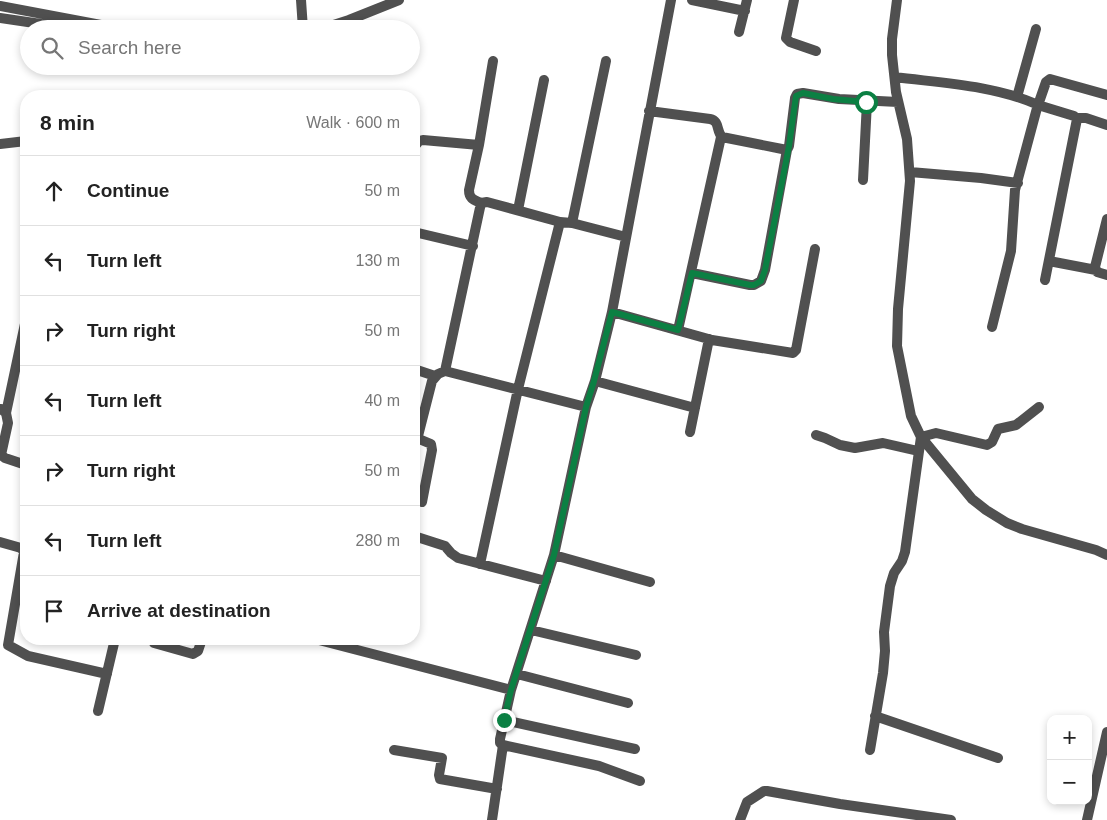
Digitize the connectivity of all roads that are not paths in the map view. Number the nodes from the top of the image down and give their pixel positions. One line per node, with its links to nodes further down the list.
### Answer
1 (302, 0): 11 (street)
2 (399, 0): 12 (street)
3 (671, 0): 26 (street)
4 (692, 0): 7 (street)
5 (794, 0): 16 (street)
6 (897, 0): 19 (street)
7 (746, 5): 15 (street)
8 (0, 6): 10 (street)
9 (0, 18): 13 (street)
10 (74, 20)
11 (303, 20)
12 (349, 20)
13 (20, 21)
14 (1036, 29): 22 (street)
15 (739, 32)
16 (816, 52)
17 (606, 60): 42 (street)
18 (493, 61): 33 (street)
19 (895, 77): 22 (street); 24 (street)
20 (544, 80): 39 (street)
21 (1107, 95): 25 (street)
22 (1017, 98): 25 (street)
23 (866, 102): 24 (street); 34 (street); 36 (street)
24 (898, 102): 35 (street)
25 (1037, 106): 27 (street); 37 (street)
26 (650, 111): 29 (street); 44 (street)
27 (1077, 118): 28 (street); 47 (street)
28 (1107, 125)
29 (721, 137): 34 (street); 49 (street)
30 (420, 141): 33 (street)
31 (20, 142): 32 (street)
32 (0, 144)
33 (479, 145): 38 (street)
34 (787, 150): 49 (street)
35 (910, 172): 37 (street); 69 (street)
36 (863, 180)
37 (1018, 183): 53 (street)
38 (482, 202): 39 (street); 45 (street)
39 (518, 210): 41 (street)
40 (1107, 219): 48 (street)
41 (560, 222): 42 (street); 61 (street)
42 (572, 223): 44 (street)
43 (420, 233): 45 (street)
44 (626, 237): 52 (street)
45 (473, 246): 58 (street)
46 (815, 249): 55 (street)
47 (1049, 261): 48 (street); 51 (street)
48 (1096, 270): 50 (street)
49 (692, 273): 54 (street)
50 (1107, 275)
51 (1045, 280)
52 (612, 312): 54 (street); 60 (street)
53 (992, 327)
54 (678, 330): 55 (street)
55 (709, 339): 64 (street)
56 (20, 344): 65 (street)
57 (420, 371): 59 (street)
58 (445, 371): 59 (street); 61 (street)
59 (436, 376): 66 (street)
60 (594, 381): 62 (street); 64 (street)
61 (518, 389): 62 (street); 80 (street)
62 (586, 407): 78 (street)
63 (1039, 407): 69 (street)
64 (695, 408): 67 (street)
65 (3, 411): 72 (street)
66 (420, 428)
67 (690, 432)
68 (816, 435): 71 (street)
69 (921, 437): 71 (street); 79 (street)
70 (420, 440): 74 (street)
71 (918, 451): 95 (street)
72 (1, 457): 73 (street)
73 (20, 464)
74 (422, 502)
75 (420, 538): 80 (street)
76 (0, 542): 77 (street)
77 (20, 548)
78 (554, 555): 82 (street); 83 (street)
79 (1107, 555)
80 (480, 564): 82 (street)
81 (20, 575): 90 (street)
82 (546, 581): 84 (street)
83 (650, 582)
84 (531, 630): 89 (street); 91 (street)
85 (114, 645): 90 (street)
86 (161, 645): 87 (street)
87 (200, 645)
88 (338, 645): 92 (street)
89 (636, 655)
90 (107, 674): 94 (street)
91 (517, 674): 92 (street); 93 (street)
92 (511, 690): 96 (street)
93 (628, 703)
94 (98, 711)
95 (875, 716): 101 (street); 102 (street)
96 (504, 720): 98 (street); 99 (street)
97 (1107, 733): 108 (street)
98 (503, 745): 103 (street); 104 (street)
99 (635, 749)
100 (394, 750): 104 (street)
101 (870, 750)
102 (998, 758)
103 (640, 781)
104 (497, 789): 105 (street)
105 (492, 820)
106 (740, 820): 107 (street)
107 (951, 820)
108 (1087, 820)

